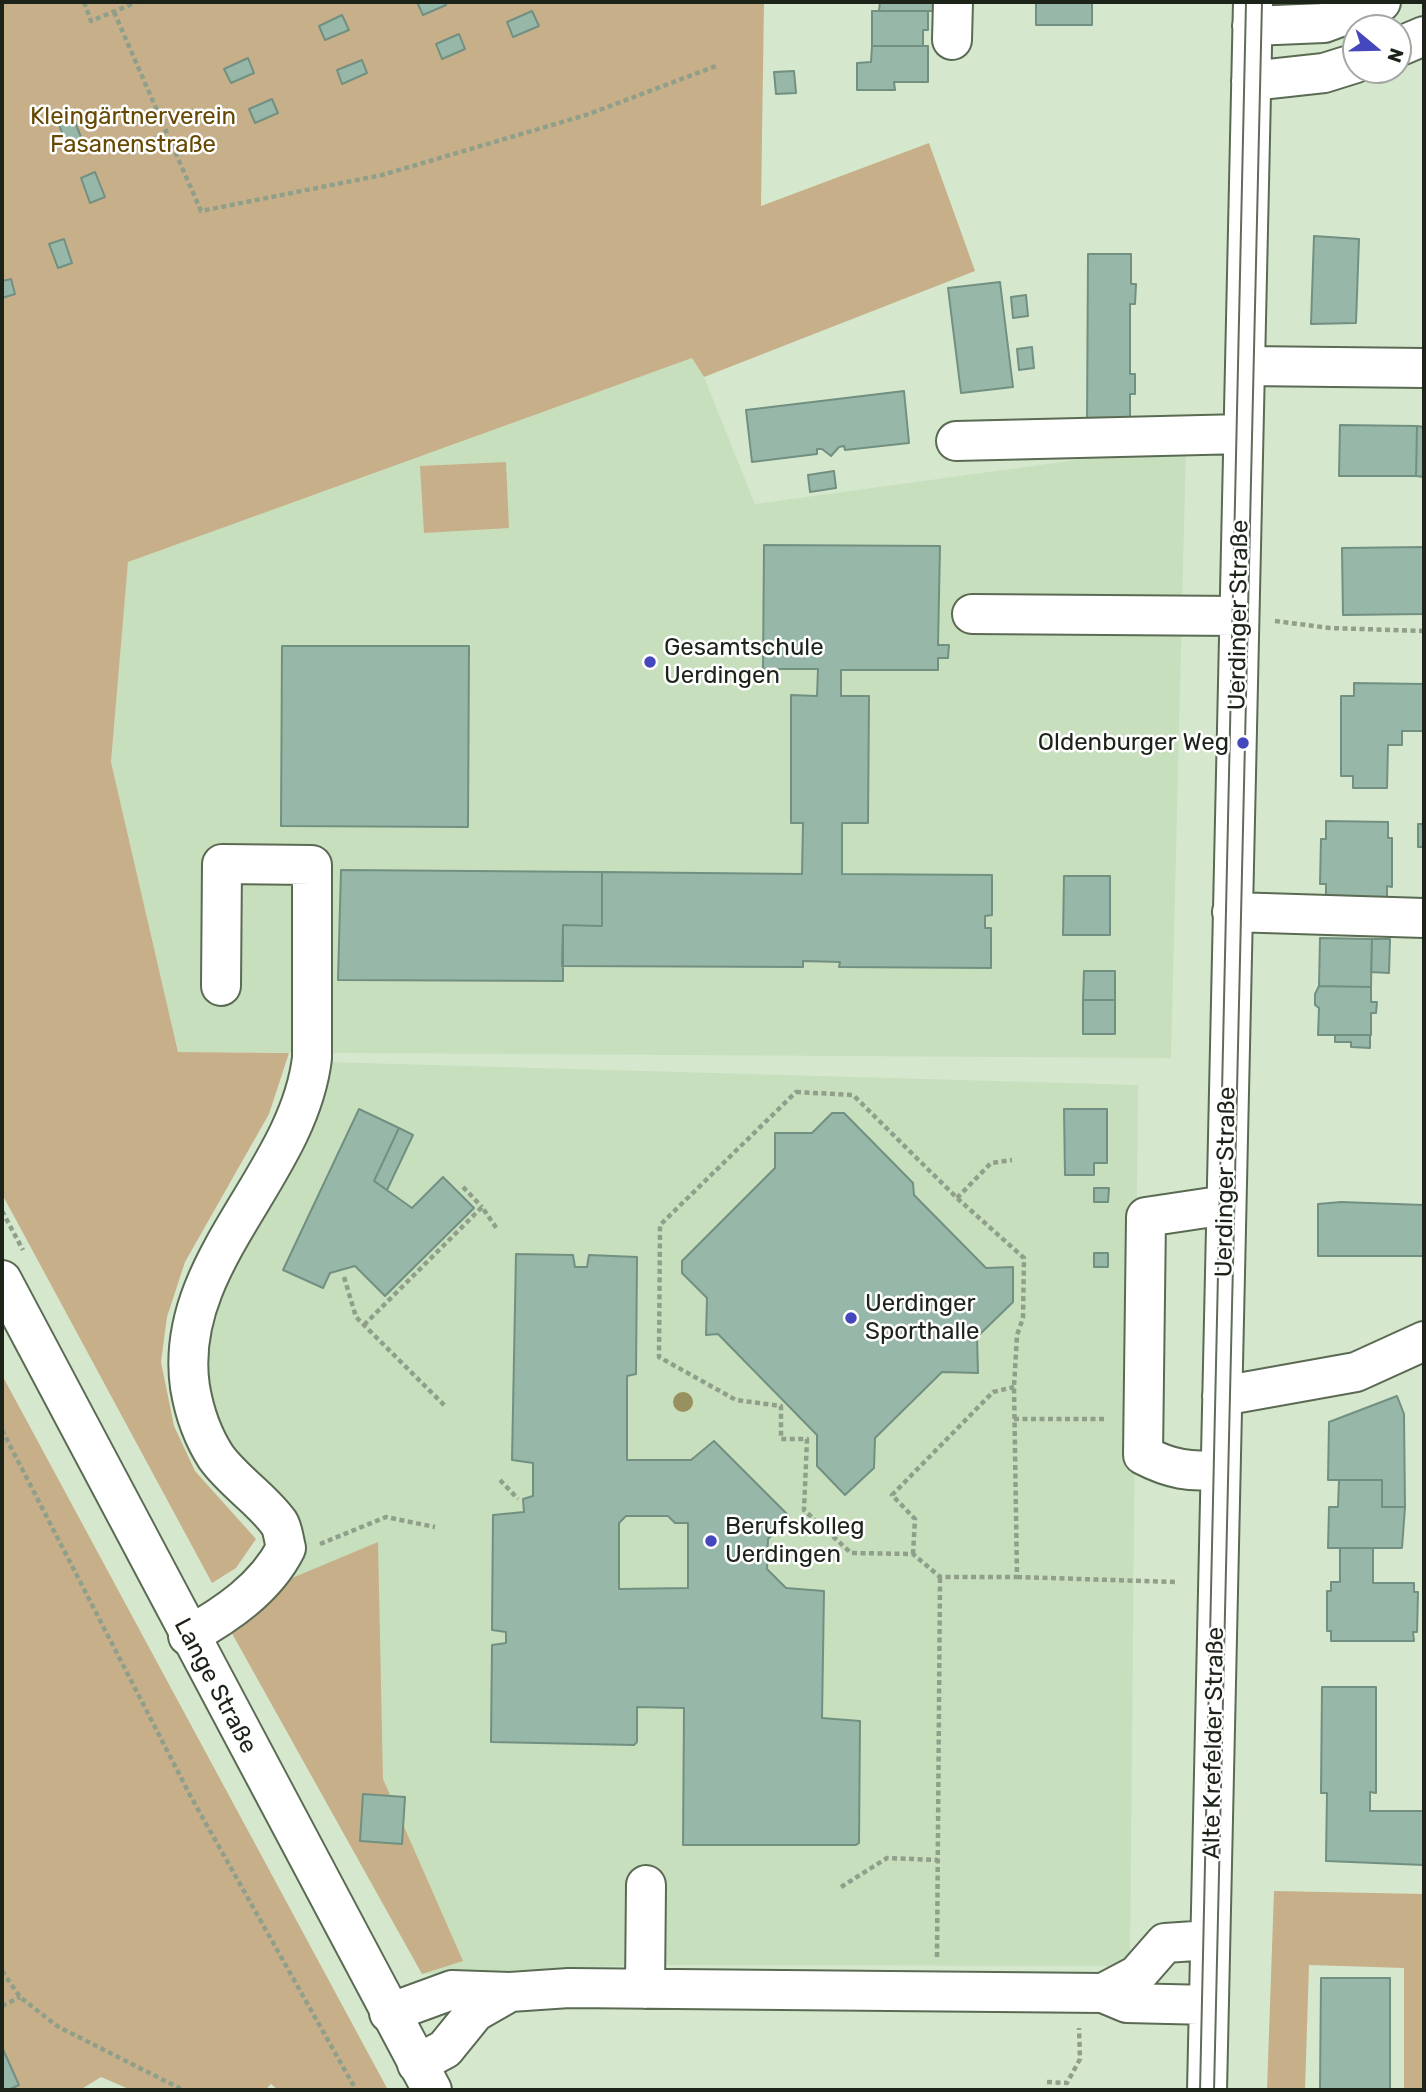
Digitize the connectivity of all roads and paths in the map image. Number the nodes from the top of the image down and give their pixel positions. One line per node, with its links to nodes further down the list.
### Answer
1 (84, 2): 5 (path)
2 (137, 2): 5 (path)
3 (953, 2): 7 (street)
4 (1381, 2): 6 (street)
5 (114, 12): 8 (path)
6 (1253, 14): 10 (street, Uerdinger Straße)
7 (952, 40)
8 (716, 66)
9 (1342, 68): 10 (street)
10 (1251, 81): 11 (street, Uerdinger Straße)
11 (1245, 366): 12 (street); 13 (street, Uerdinger Straße)
12 (1424, 368)
13 (1243, 434): 14 (street); 16 (street, Uerdinger Straße)
14 (956, 441)
15 (972, 614): 16 (street)
16 (1239, 616): 17 (path); 18 (street, Uerdinger Straße)
17 (1424, 631)
18 (1232, 912): 19 (street); 24 (street, Uerdinger Straße)
19 (1424, 918)
20 (221, 986): 41 (street)
21 (1012, 1160): 23 (path)
22 (463, 1187): 25 (path)
23 (957, 1198): 31 (path); 42 (path)
24 (1226, 1205): 32 (street, Uerdinger Straße); 37 (street)
25 (482, 1207): 26 (path); 29 (path)
26 (497, 1229)
27 (344, 1277): 29 (path)
28 (2, 1280): 46 (street, Lange Straße)
29 (364, 1325): 33 (path)
30 (1424, 1341): 32 (street)
31 (1014, 1387): 34 (path); 42 (path)
32 (1222, 1396): 37 (street, Alte Krefelder Straße)
33 (445, 1406)
34 (1014, 1419): 35 (path); 44 (path)
35 (1094, 1419)
36 (2, 1430): 63 (path)
37 (1220, 1469): 50 (street, Alte Krefelder Straße)
38 (500, 1480): 39 (path)
39 (518, 1499)
40 (435, 1527): 41 (path)
41 (286, 1548): 46 (street)
42 (913, 1554): 43 (path)
43 (940, 1577): 44 (path); 47 (path)
44 (1017, 1577): 45 (path)
45 (1175, 1582)
46 (188, 1636): 59 (street, Lange Straße)
47 (938, 1860): 49 (path); 53 (path)
48 (646, 1885): 52 (street)
49 (841, 1887)
50 (1210, 1940): 55 (street); 57 (street, Alte Krefelder Straße)
51 (2, 1971): 56 (path)
52 (645, 1989): 53 (street); 54 (street)
53 (937, 1991): 55 (street)
54 (510, 1992): 59 (street); 60 (street)
55 (1091, 1993): 57 (street); 61 (path)
56 (20, 1997): 58 (path); 62 (path)
57 (1209, 2005): 64 (street, Alte Krefelder Straße)
58 (2, 2006)
59 (389, 2013): 60 (street, Lange Straße)
60 (424, 2077)
61 (1047, 2082)
62 (183, 2090)
63 (356, 2090)
64 (1207, 2090)

